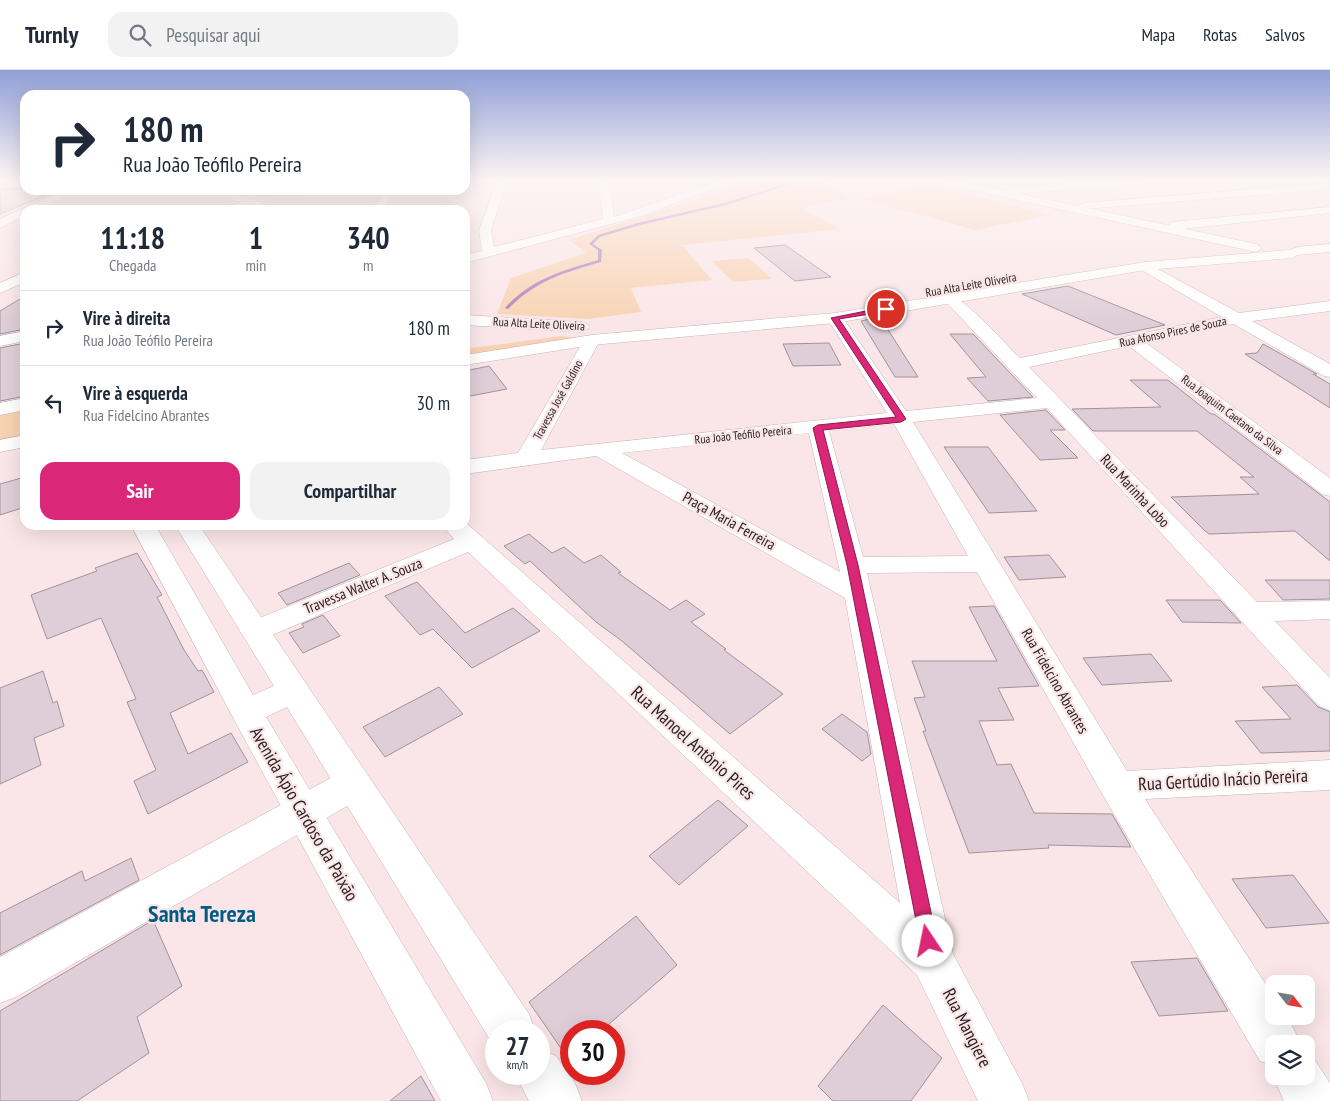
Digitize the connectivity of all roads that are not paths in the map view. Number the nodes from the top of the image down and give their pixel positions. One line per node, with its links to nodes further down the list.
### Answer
1 (485, 227): 7 (street)
2 (579, 227): 7 (street)
3 (1172, 227): 6 (street)
4 (1178, 227): 6 (street)
5 (1330, 248): 6 (street, Rua Alta Leite Oliveira)
6 (1282, 252): 9 (street, Rua Alta Leite Oliveira); 13 (street, Rua Alta Leite Oliveira)
7 (489, 254): 8 (street)
8 (470, 259)
9 (1145, 266): 13 (street, Rua Alta Leite Oliveira); 16 (street)
10 (20, 279): 11 (street)
11 (0, 290): 12 (street)
12 (20, 290)
13 (943, 296): 15 (street, Rua Alta Leite Oliveira); 24 (street, Rua Marinha Lobo)
14 (1330, 306): 16 (street, Rua Afonso Pires de Souza)
15 (829, 312): 18 (street, Rua Alta Leite Oliveira); 29 (street, Rua Fidelcino Abrantes)
16 (1238, 318): 22 (street, Rua Afonso Pires de Souza); 25 (street)
17 (470, 321): 18 (street, Rua Alta Leite Oliveira)
18 (587, 334): 20 (street); 23 (street); 34 (street, Travessa José Galdino)
19 (20, 337): 21 (street)
20 (494, 338)
21 (0, 341)
22 (1133, 341): 24 (street, Rua Afonso Pires de Souza); 36 (street, Rua Joaquim Caetano da Silva)
23 (470, 359)
24 (1016, 364): 26 (street, Rua Marinha Lobo)
25 (1330, 372)
26 (1052, 402): 29 (street, Rua João Teófilo Pereira); 43 (street, Rua Marinha Lobo)
27 (20, 405): 28 (street)
28 (0, 409)
29 (901, 419): 30 (street, Rua João Teófilo Pereira); 40 (street, Rua Fidelcino Abrantes)
30 (818, 428): 33 (street, Rua João Teófilo Pereira); 41 (street, Rua Mangiere)
31 (20, 442): 32 (street)
32 (0, 446)
33 (599, 449): 34 (street, Rua João Teófilo Pereira); 41 (street, Praça Maria Ferreira)
34 (525, 460): 35 (street, Rua João Teófilo Pereira)
35 (470, 466)
36 (1330, 490)
37 (146, 530): 47 (street, Avenida Ápio Cardoso da Paixão)
38 (190, 530): 44 (street)
39 (463, 533): 44 (street, Travessa Walter A. Souza); 52 (street, Rua Manoel Antônio Pires)
40 (986, 564): 41 (street); 50 (street, Rua Fidelcino Abrantes)
41 (856, 580): 52 (street, Rua Mangiere)
42 (1330, 610): 43 (street)
43 (1248, 612): 46 (street, Rua Marinha Lobo)
44 (255, 631): 45 (street)
45 (293, 691): 47 (street); 49 (street)
46 (1330, 698)
47 (246, 712): 51 (street, Avenida Ápio Cardoso da Paixão)
48 (1330, 775): 50 (street, Rua Gertúdio Inácio Pereira)
49 (353, 784): 51 (street); 54 (street)
50 (1117, 786): 55 (street, Rua Fidelcino Abrantes)
51 (304, 812): 53 (street); 58 (street, Avenida Ápio Cardoso da Paixão)
52 (932, 960): 60 (street, Rua Mangiere)
53 (0, 981)
54 (505, 1020)
55 (1271, 1035)
56 (547, 1085): 59 (street)
57 (1302, 1085): 61 (street)
58 (468, 1101)
59 (557, 1101)
60 (1004, 1101)
61 (1312, 1101)

